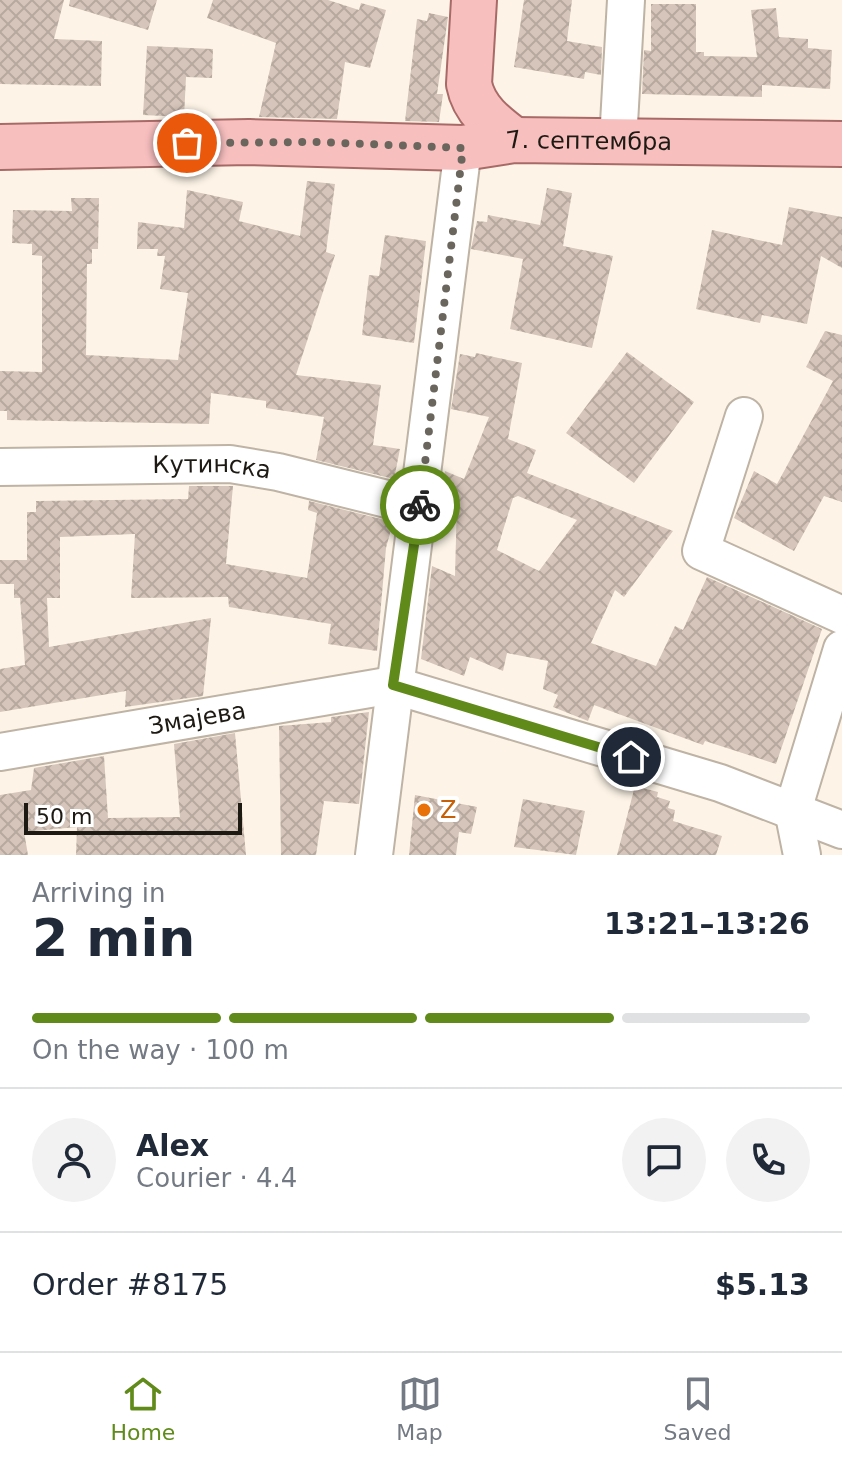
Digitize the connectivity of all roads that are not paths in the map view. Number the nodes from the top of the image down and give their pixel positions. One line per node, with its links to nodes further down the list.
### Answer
1 (474, 0): 3 (main road)
2 (626, 0): 4 (street)
3 (514, 140): 4 (main road, 7. септембра); 7 (main road, 7. септембра)
4 (618, 141): 5 (main road, 7. септембра)
5 (842, 144)
6 (0, 147): 7 (main road, 7. септембра)
7 (463, 148): 10 (street)
8 (744, 416): 11 (street)
9 (0, 467): 10 (street, Кутинска)
10 (419, 507): 13 (street)
11 (842, 615)
12 (842, 649): 15 (street)
13 (393, 685): 14 (street, Змајева); 15 (street); 17 (street)
14 (0, 752)
15 (793, 810): 16 (street); 18 (street)
16 (842, 830)
17 (374, 855)
18 (802, 855)

